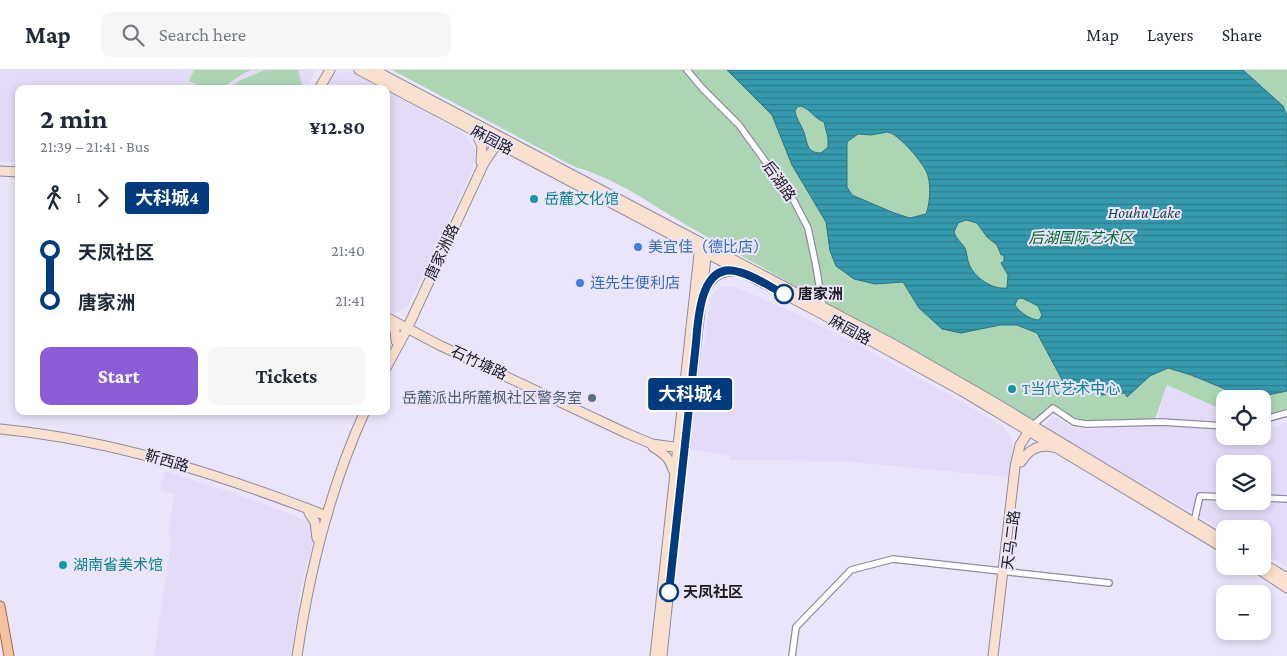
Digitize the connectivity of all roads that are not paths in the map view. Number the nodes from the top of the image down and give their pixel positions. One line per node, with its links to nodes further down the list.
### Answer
1 (324, 70): 6 (main road)
2 (330, 70): 7 (main road)
3 (359, 70): 8 (main road, 麻园路)
4 (374, 70): 11 (main road, 麻园路)
5 (687, 70): 23 (street, 后湖路)
6 (316, 85)
7 (321, 85)
8 (388, 85)
9 (390, 86): 10 (main road, 麻园路)
10 (475, 131): 11 (main road, 麻园路); 13 (main road)
11 (496, 139): 12 (main road, 麻园路); 13 (main road, 唐家洲路); 19 (main road, 麻园路)
12 (517, 153): 13 (main road); 18 (main road, 麻园路)
13 (483, 163): 24 (main road, 唐家洲路)
14 (0, 166): 15 (main road)
15 (15, 167)
16 (0, 171): 17 (main road)
17 (15, 172)
18 (677, 239): 19 (main road, 麻园路); 21 (main road)
19 (703, 248): 20 (main road, 麻园路); 21 (main road); 22 (main road); 23 (main road, 麻园路)
20 (742, 272): 22 (main road); 23 (main road, 麻园路)
21 (694, 290): 37 (main road)
22 (700, 304): 45 (main road)
23 (823, 311): 38 (main road, 麻园路); 41 (main road, 麻园路)
24 (413, 312): 25 (main road); 28 (main road, 唐家洲路); 29 (main road)
25 (390, 321)
26 (390, 322): 28 (main road, 石竹塘路)
27 (390, 324): 30 (main road)
28 (405, 329): 29 (main road, 石竹塘路); 30 (main road, 唐家洲路)
29 (419, 336): 30 (main road); 43 (main road, 石竹塘路)
30 (398, 342): 31 (main road, 唐家洲路); 32 (main road, 唐家洲路)
31 (390, 354)
32 (390, 359)
33 (1287, 413): 36 (street)
34 (359, 415): 50 (main road)
35 (363, 415): 53 (main road)
36 (1271, 417)
37 (680, 420): 43 (main road); 45 (main road)
38 (1010, 420): 41 (main road, 麻园路); 46 (main road)
39 (1216, 425): 41 (street)
40 (0, 429): 52 (main road, 靳西路)
41 (1033, 430): 44 (main road, 麻园路); 46 (main road, 天马二路); 54 (main road, 麻园路)
42 (0, 433): 52 (main road, 靳西路)
43 (652, 445): 45 (main road, 石竹塘路); 47 (main road)
44 (1056, 447): 46 (main road); 57 (main road, 麻园路)
45 (680, 450): 47 (main road); 65 (main road)
46 (1019, 458): 59 (main road, 天马二路)
47 (674, 478): 68 (main road)
48 (1216, 497): 54 (street)
49 (1271, 498): 51 (street)
50 (329, 499): 52 (main road); 53 (main road)
51 (1287, 499)
52 (309, 512): 53 (main road, 靳西路); 56 (main road)
53 (325, 517): 56 (main road); 67 (main road)
54 (1194, 522): 55 (main road, 麻园路)
55 (1216, 535)
56 (317, 538): 67 (main road)
57 (1216, 544)
58 (1271, 568): 61 (main road)
59 (1005, 571): 62 (street); 69 (street); 70 (main road); 71 (main road, 天马二路)
60 (1268, 575): 63 (main road)
61 (1287, 578)
62 (1109, 583)
63 (1287, 588)
64 (0, 606): 66 (main road)
65 (663, 654)
66 (9, 656)
67 (296, 656)
68 (655, 656)
69 (792, 656)
70 (993, 656)
71 (998, 656)

